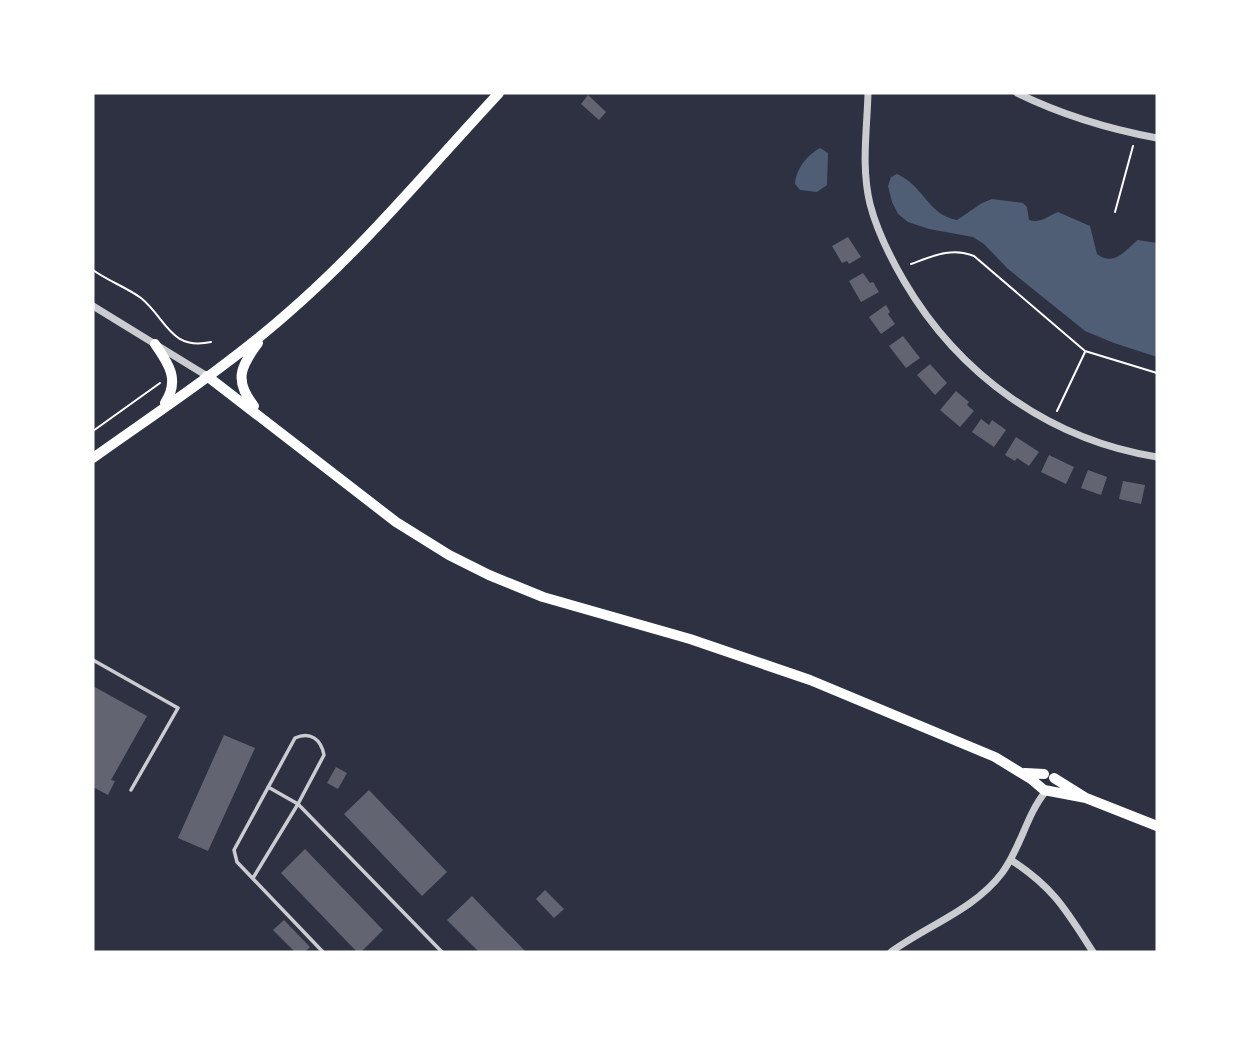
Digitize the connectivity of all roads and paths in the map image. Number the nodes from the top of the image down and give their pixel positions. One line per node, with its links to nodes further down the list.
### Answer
1 (499, 93): 10 (main road)
2 (868, 93): 21 (street)
3 (1017, 93): 4 (street)
4 (1157, 138)
5 (1133, 146): 6 (path)
6 (1115, 212)
7 (911, 264): 13 (path)
8 (93, 270): 11 (path)
9 (93, 306): 12 (street)
10 (267, 331): 15 (main road); 19 (main road)
11 (211, 342)
12 (155, 344): 15 (street); 17 (main road)
13 (1085, 351): 14 (path); 18 (path)
14 (1157, 373)
15 (207, 376): 17 (main road); 19 (main road)
16 (167, 378): 20 (path)
17 (161, 409): 22 (main road)
18 (1057, 411)
19 (265, 421): 24 (main road)
20 (93, 430)
21 (1157, 457)
22 (93, 458)
23 (93, 660): 28 (lane)
24 (1021, 772): 25 (main road); 27 (main road)
25 (1049, 776): 27 (main road); 29 (main road)
26 (268, 787): 30 (lane); 30 (lane); 33 (lane)
27 (1043, 789): 29 (main road); 32 (street)
28 (131, 790)
29 (1086, 798): 31 (main road)
30 (298, 804): 33 (lane); 35 (lane)
31 (1157, 826)
32 (1011, 860): 36 (street); 37 (street)
33 (253, 878): 34 (lane)
34 (323, 952)
35 (442, 952)
36 (892, 952)
37 (1093, 952)

